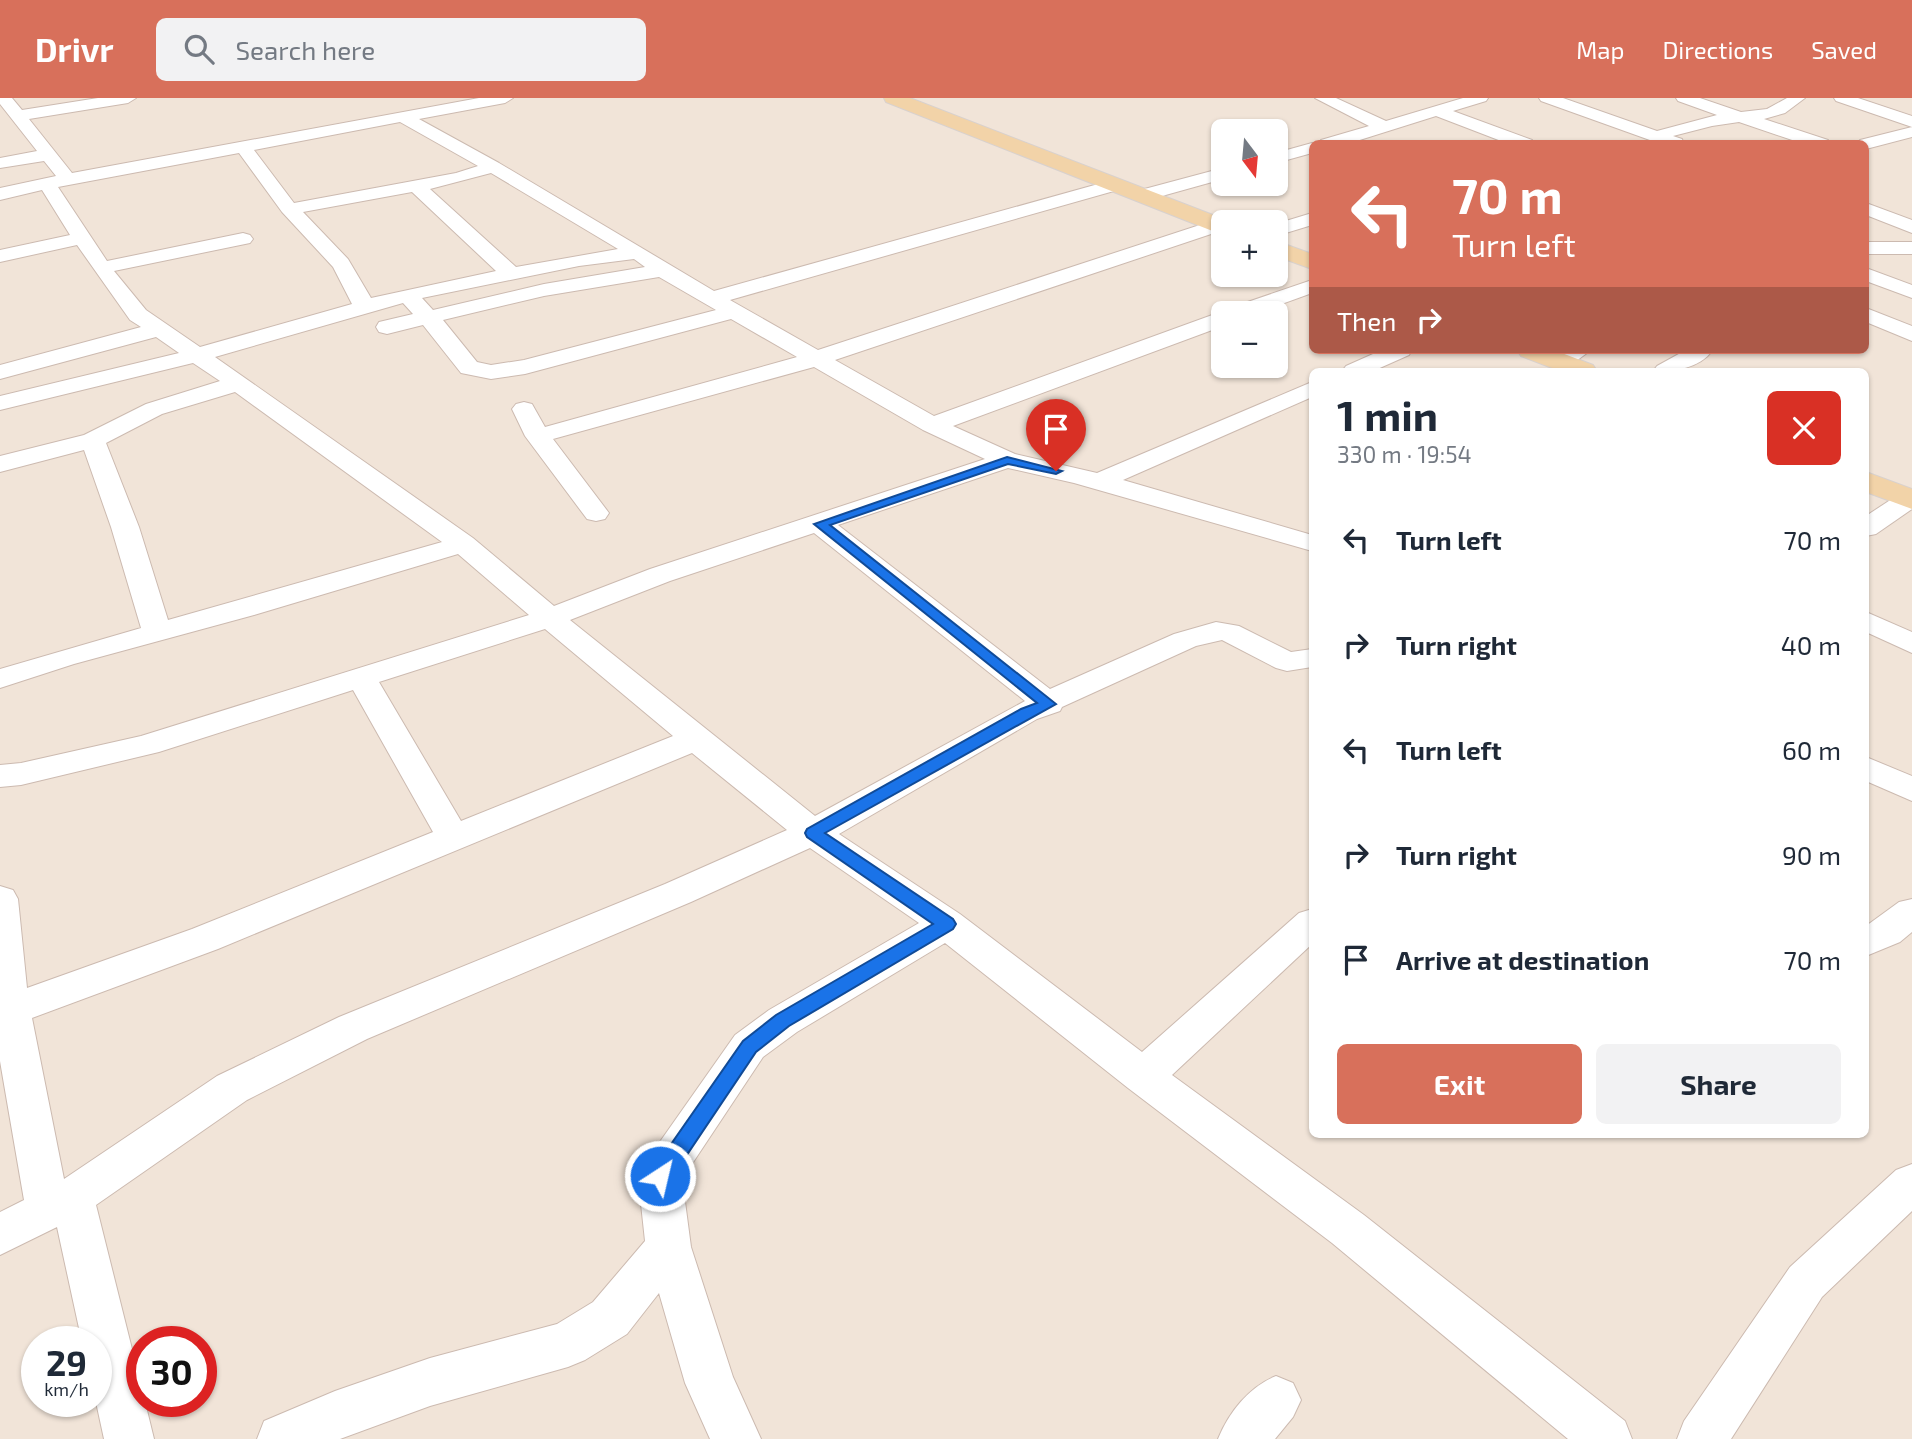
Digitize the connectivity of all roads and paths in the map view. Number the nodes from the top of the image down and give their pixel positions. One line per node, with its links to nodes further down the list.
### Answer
1 (128, 98): 11 (street)
2 (413, 98): 12 (street)
3 (505, 98): 12 (street)
4 (893, 98): 33 (main road)
5 (1323, 98): 17 (street)
6 (1480, 98): 13 (street)
7 (1548, 98): 19 (street)
8 (1684, 98): 14 (street)
9 (1797, 98): 14 (street)
10 (1842, 98): 16 (street)
11 (8, 109): 30 (street)
12 (442, 110): 15 (street)
13 (1440, 112): 17 (street); 21 (street)
14 (1737, 116): 19 (street); 23 (street)
15 (403, 117): 25 (street); 29 (street)
16 (1912, 122)
17 (1385, 127): 20 (street)
18 (1912, 132): 24 (street)
19 (1656, 136): 22 (street)
20 (1341, 140)
21 (1515, 140)
22 (1667, 140)
23 (1810, 140)
24 (1869, 143)
25 (243, 146): 30 (street); 37 (street)
26 (1309, 149): 27 (street)
27 (1288, 155)
28 (0, 163): 30 (street)
29 (493, 167): 32 (street); 49 (street)
30 (54, 172): 34 (street); 42 (street)
31 (1211, 176): 35 (street)
32 (415, 185): 37 (street); 55 (street)
33 (1115, 185): 35 (main road); 60 (street)
34 (0, 194)
35 (1144, 195): 41 (main road)
36 (1899, 202): 38 (street)
37 (290, 209): 62 (street)
38 (1869, 212)
39 (1869, 212): 44 (street)
40 (1309, 220): 43 (street)
41 (1211, 222)
42 (66, 226): 51 (street); 53 (street)
43 (1288, 226)
44 (1912, 227)
45 (1211, 229): 74 (street)
46 (243, 239): 53 (street)
47 (1869, 248): 48 (street)
48 (1912, 248)
49 (638, 253): 54 (street); 55 (street)
50 (1288, 253): 52 (main road)
51 (0, 256)
52 (1309, 261)
53 (101, 268): 68 (street)
54 (662, 271): 60 (street); 65 (street)
55 (511, 273): 59 (street)
56 (1869, 275): 58 (street)
57 (1309, 287): 61 (street)
58 (1912, 292)
59 (407, 295): 62 (street); 65 (street)
60 (714, 298): 63 (street)
61 (1271, 301)
62 (365, 307): 73 (street)
63 (736, 311): 65 (street); 74 (street)
64 (1869, 315): 69 (street)
65 (427, 318): 67 (street)
66 (1211, 323): 83 (street)
67 (387, 327)
68 (160, 329): 73 (street); 78 (street)
69 (1912, 334)
70 (1392, 354): 76 (street)
71 (1546, 354): 75 (main road)
72 (1695, 354): 77 (street)
73 (198, 355): 79 (street); 81 (street)
74 (815, 359): 83 (street); 84 (street)
75 (1575, 361)
76 (1361, 368)
77 (1670, 368)
78 (0, 372)
79 (238, 383): 85 (street); 95 (street)
80 (1309, 390): 88 (street)
81 (0, 403)
82 (524, 409): 84 (street)
83 (932, 425): 86 (street)
84 (537, 436): 91 (street)
85 (93, 440): 87 (street); 98 (street)
86 (1007, 460): 88 (street); 92 (street)
87 (0, 464)
88 (1099, 481): 94 (street)
89 (1869, 482): 90 (main road)
90 (1911, 499): 93 (street)
91 (596, 513)
92 (820, 524): 96 (street); 103 (street)
93 (1869, 526)
94 (1309, 542)
95 (463, 544): 96 (street); 98 (street)
96 (549, 618): 101 (street); 104 (street)
97 (1869, 622): 99 (street)
98 (157, 633): 102 (street)
99 (1912, 644)
100 (1309, 658): 103 (street)
101 (361, 677): 106 (street); 109 (street)
102 (0, 679)
103 (1048, 704): 108 (street)
104 (696, 739): 108 (street); 109 (street)
105 (1869, 769): 107 (street)
106 (0, 776)
107 (1912, 790)
108 (813, 833): 112 (street); 118 (street)
109 (454, 839): 115 (street)
110 (0, 898): 115 (street)
111 (1912, 912): 114 (street)
112 (947, 924): 116 (street); 120 (street)
113 (1309, 926): 116 (street)
114 (1869, 941)
115 (6, 1004): 118 (street)
116 (1143, 1076): 127 (street)
117 (1912, 1182): 128 (street)
118 (60, 1203): 119 (street); 123 (street)
119 (0, 1235)
120 (668, 1247): 122 (street); 125 (street)
121 (1276, 1400): 126 (street)
122 (339, 1427): 124 (street)
123 (129, 1439)
124 (282, 1439)
125 (736, 1439)
126 (1242, 1439)
127 (1607, 1439)
128 (1702, 1439)

